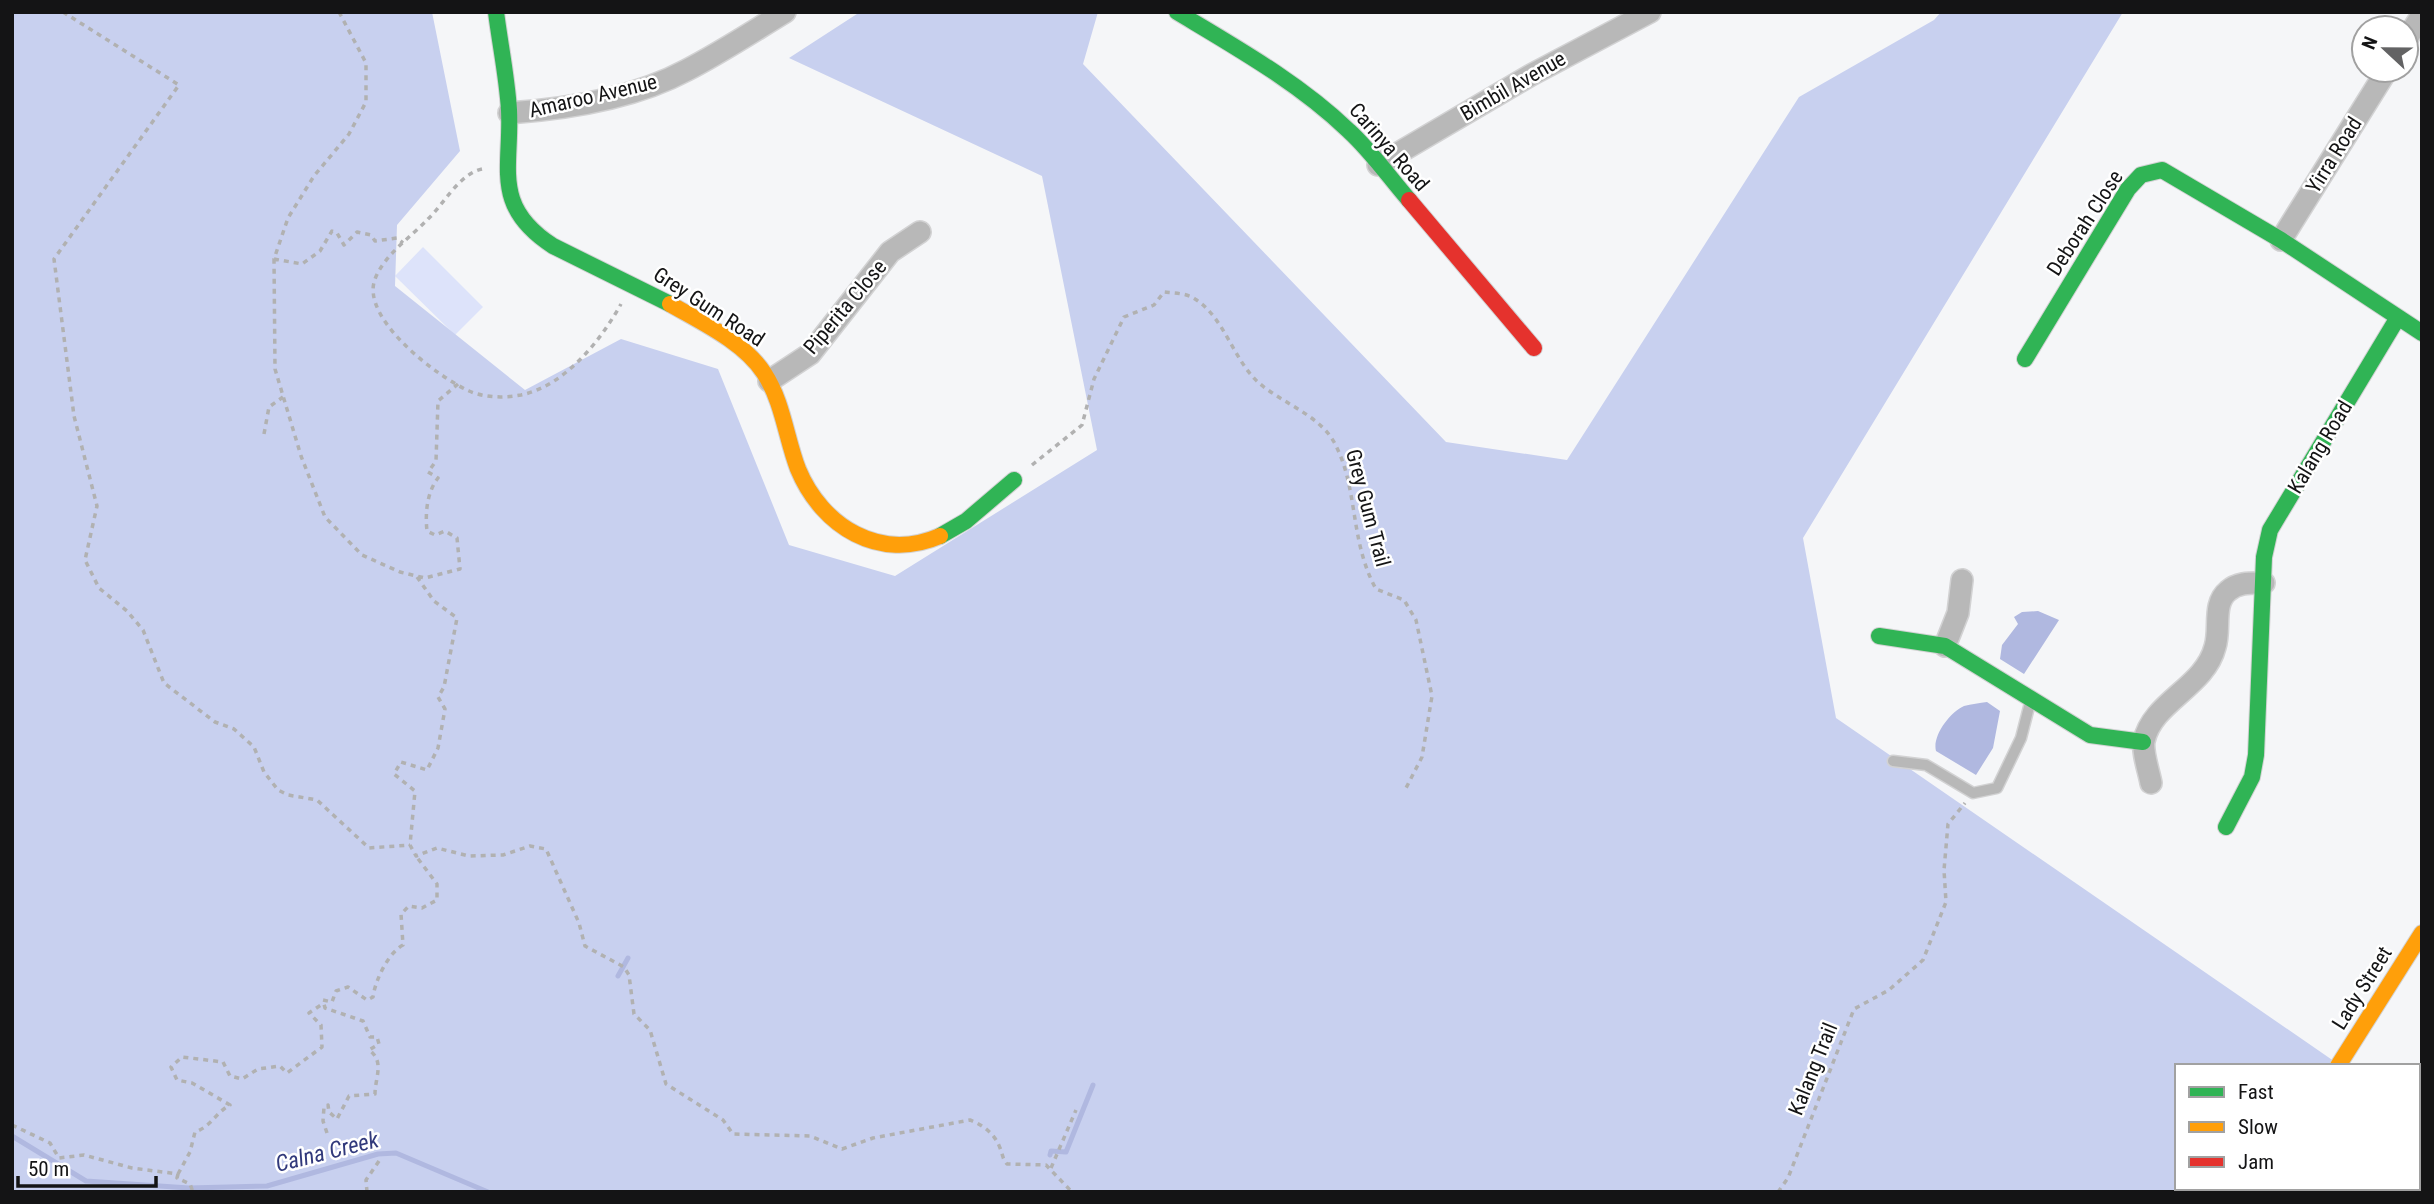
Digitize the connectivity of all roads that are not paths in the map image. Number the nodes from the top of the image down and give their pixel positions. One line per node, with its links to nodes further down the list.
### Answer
1 (496, 12): 6 (street, Grey Gum Road)
2 (785, 12): 6 (street, Amaroo Avenue)
3 (1177, 12): 7 (street, Carinya Road)
4 (1650, 12): 7 (street, Bimbil Avenue)
5 (2378, 84): 9 (street, Yirra Road)
6 (509, 113): 14 (street, Grey Gum Road)
7 (1378, 164): 12 (street, Carinya Road)
8 (920, 232): 14 (street, Piperita Close)
9 (2281, 240): 10 (street, Deborah Close); 13 (street, Deborah Close)
10 (2397, 319): 11 (street, Deborah Close); 17 (street, Kalang Road)
11 (2422, 333)
12 (1534, 348)
13 (2025, 359)
14 (769, 381): 15 (street, Grey Gum Road)
15 (1014, 480)
16 (1962, 580): 19 (street)
17 (2264, 583): 21 (street); 24 (street, Kalang Road)
18 (1879, 636): 19 (street)
19 (1945, 646): 20 (street)
20 (2032, 696): 21 (street); 22 (lane)
21 (2143, 742): 23 (street)
22 (1893, 761)
23 (2151, 783)
24 (2226, 827)
25 (2422, 933): 26 (street, Lady Street)
26 (2339, 1064)

